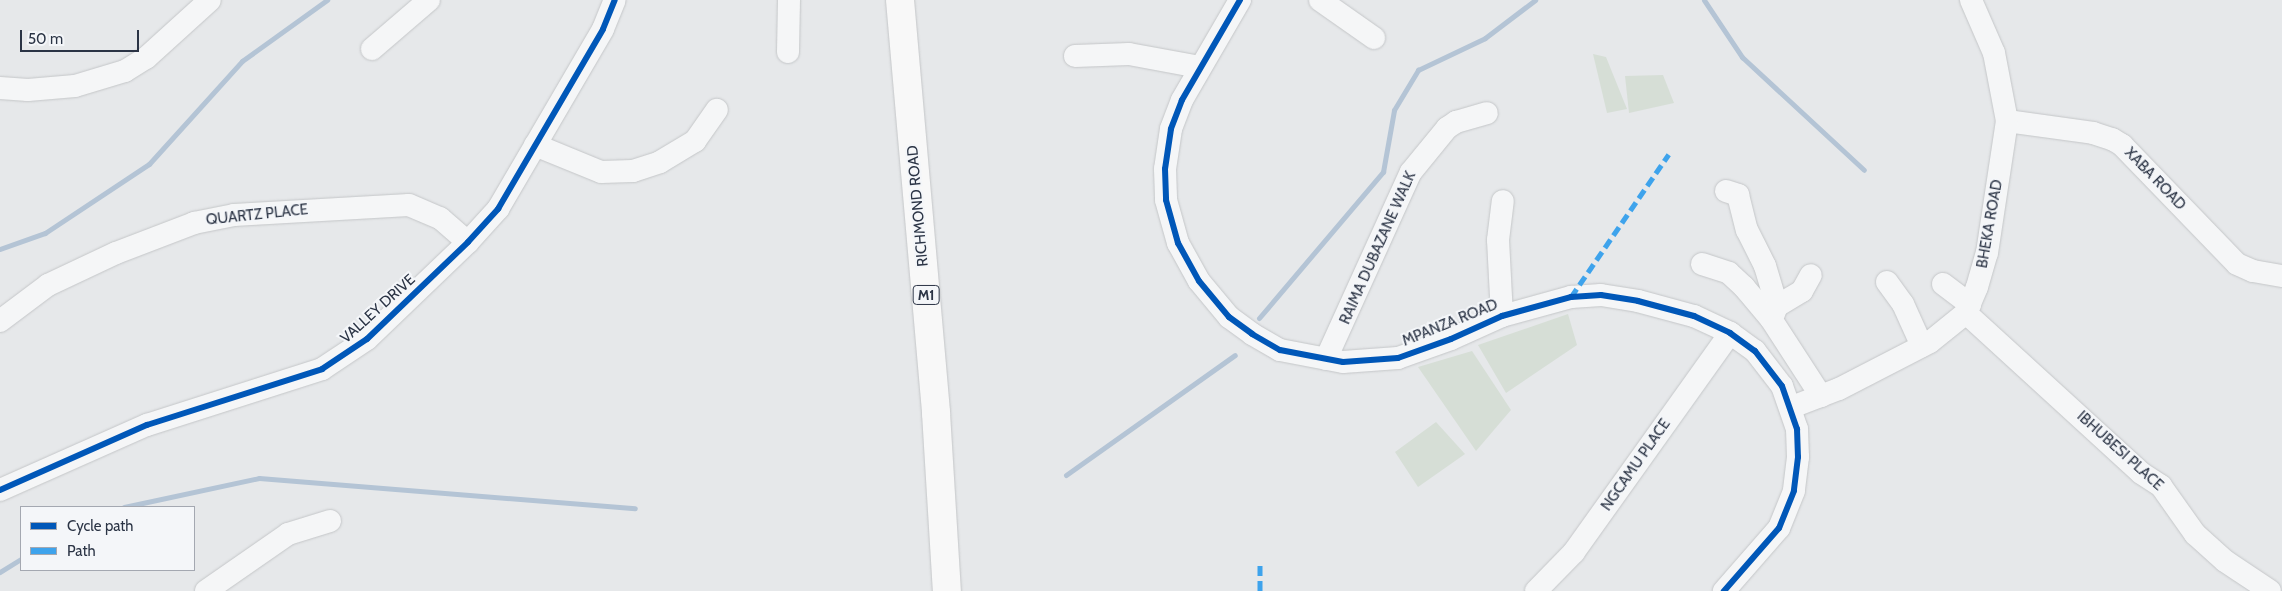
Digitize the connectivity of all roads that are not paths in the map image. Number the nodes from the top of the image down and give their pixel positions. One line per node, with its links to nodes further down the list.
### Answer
1 (210, 0): 14 (street)
2 (429, 0): 10 (street)
3 (615, 0): 18 (street, VALLEY DRIVE)
4 (789, 0): 11 (street)
5 (900, 0): 39 (highway, RICHMOND ROAD / M1)
6 (1240, 0): 13 (street, MPANZA ROAD)
7 (1320, 0): 9 (street)
8 (1971, 0): 17 (street, BHEKA ROAD)
9 (1374, 38)
10 (372, 49)
11 (788, 52)
12 (1075, 56): 13 (street)
13 (1199, 67): 33 (street, MPANZA ROAD)
14 (0, 88)
15 (716, 110): 18 (street)
16 (1487, 113): 33 (street, RAIMA DUBAZANE WALK)
17 (2007, 121): 24 (street, XABA ROAD); 27 (street, BHEKA ROAD)
18 (535, 145): 21 (street, VALLEY DRIVE)
19 (1726, 190): 28 (street)
20 (1503, 200): 29 (street)
21 (468, 242): 30 (street, QUARTZ PLACE); 36 (street, VALLEY DRIVE)
22 (1702, 264): 28 (street)
23 (1811, 274): 28 (street)
24 (2282, 276)
25 (1887, 282): 32 (street)
26 (1943, 284): 27 (street, IBHUBESI PLACE)
27 (1968, 309): 32 (street); 42 (street, IBHUBESI PLACE)
28 (1774, 312): 34 (street)
29 (1502, 316): 31 (street, MPANZA ROAD); 33 (street, MPANZA ROAD)
30 (0, 321)
31 (1730, 333): 35 (street, MPANZA ROAD); 40 (street, NGCAMU PLACE)
32 (1922, 346): 34 (street)
33 (1326, 360)
34 (1821, 396): 35 (street)
35 (1792, 407): 41 (street, MPANZA ROAD)
36 (0, 490)
37 (330, 521): 38 (street)
38 (206, 591)
39 (947, 591)
40 (1536, 591)
41 (1724, 591)
42 (2270, 591)

